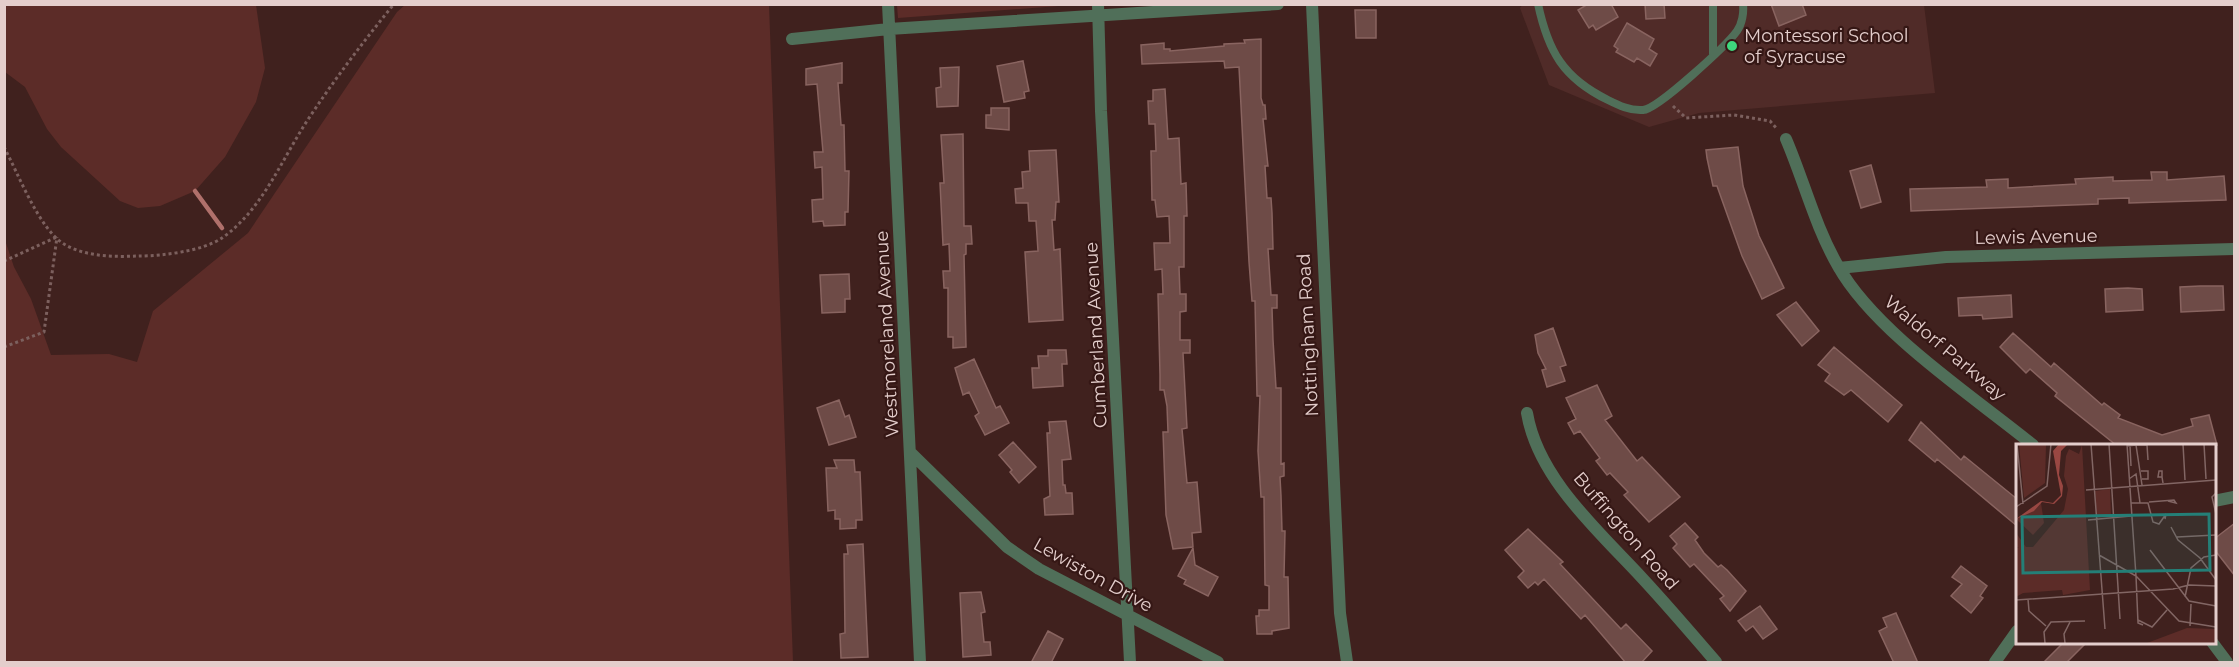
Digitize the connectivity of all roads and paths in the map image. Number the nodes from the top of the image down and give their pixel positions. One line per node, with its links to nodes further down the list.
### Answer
1 (394, 4): 15 (path)
2 (888, 4): 9 (street, Westmoreland Avenue)
3 (1278, 4): 8 (street)
4 (1312, 4): 31 (street, Nottingham Road)
5 (1538, 4): 12 (lane)
6 (1713, 4): 11 (lane)
7 (1743, 4): 11 (lane)
8 (1098, 10): 9 (street); 25 (street, Cumberland Avenue)
9 (889, 29): 10 (street); 22 (street, Westmoreland Avenue)
10 (792, 39)
11 (1713, 54): 12 (lane)
12 (1665, 99): 13 (path)
13 (1786, 139): 18 (street, Waldorf Parkway)
14 (4, 147): 15 (path)
15 (57, 237): 17 (path); 19 (path)
16 (2235, 249): 18 (street, Lewis Avenue)
17 (4, 261)
18 (1839, 268): 21 (street, Waldorf Parkway)
19 (4, 346)
20 (1527, 413): 32 (street, Buffington Road)
21 (2033, 444)
22 (911, 453): 25 (street, Lewiston Drive); 28 (street, Westmoreland Avenue)
23 (2235, 497): 24 (street)
24 (2215, 501)
25 (1128, 616): 29 (street, Cumberland Avenue); 30 (street, Lewiston Drive)
26 (2016, 633): 33 (street)
27 (2213, 643): 34 (street)
28 (920, 663)
29 (1130, 663)
30 (1218, 663)
31 (1347, 663)
32 (1716, 663)
33 (1995, 663)
34 (2227, 663)

